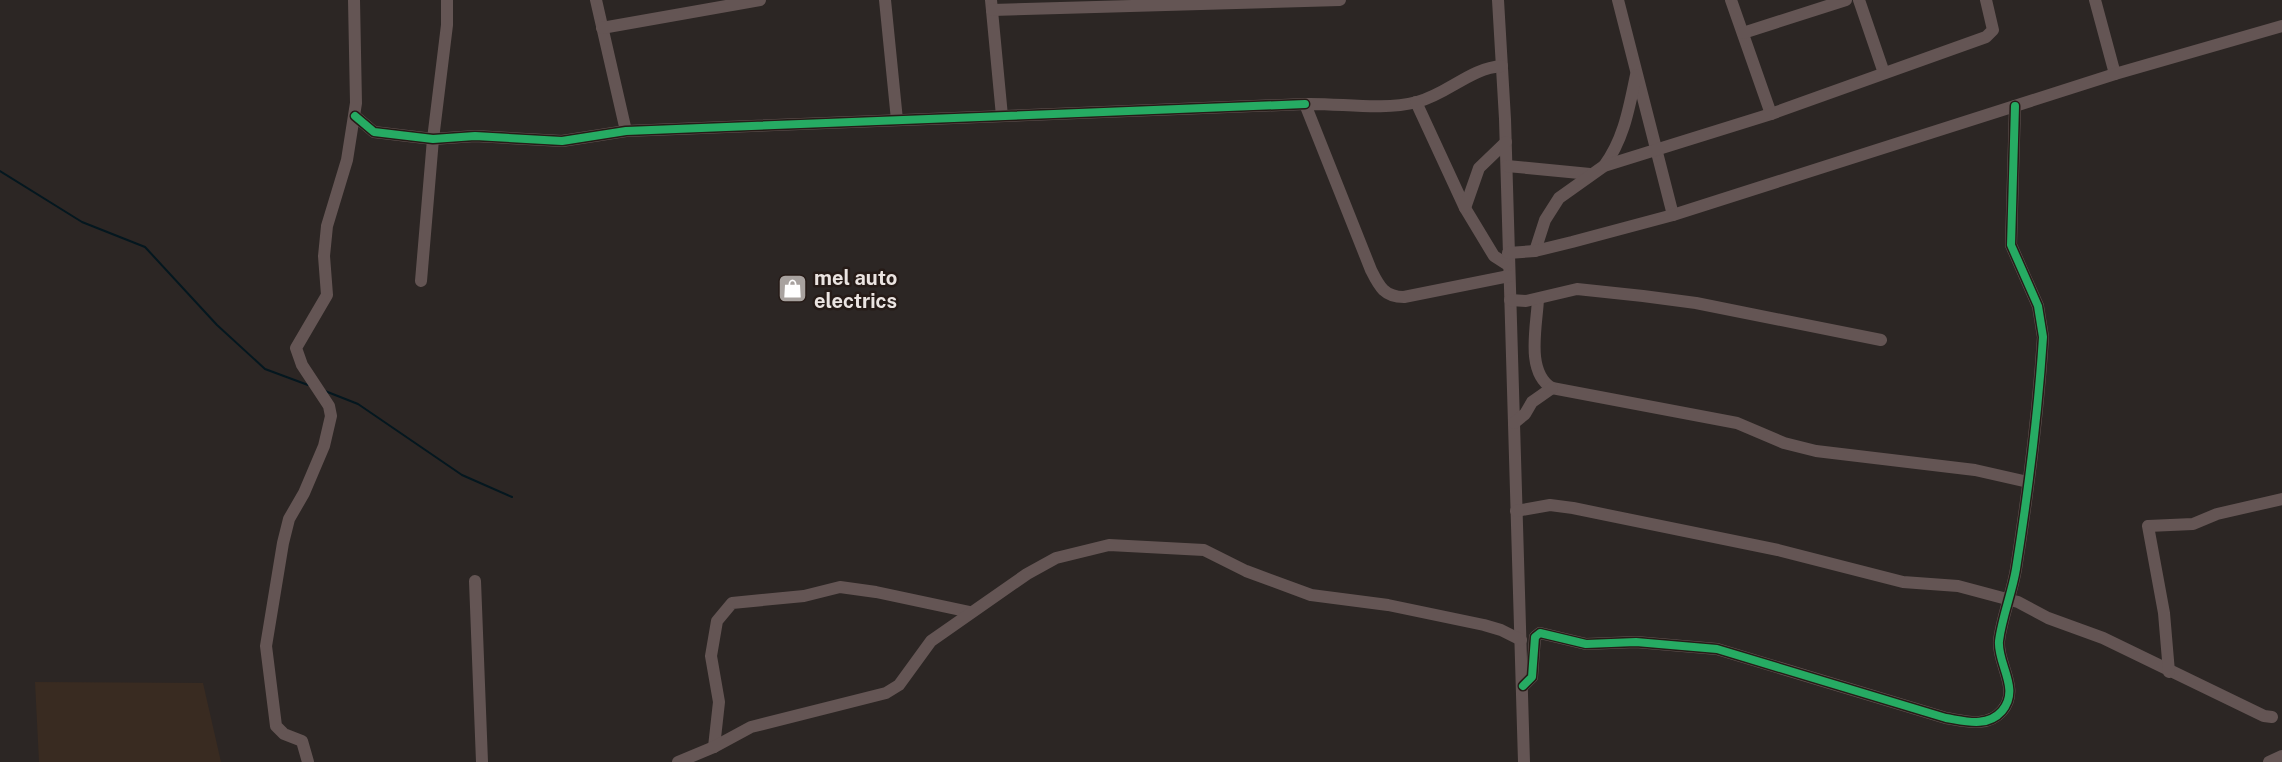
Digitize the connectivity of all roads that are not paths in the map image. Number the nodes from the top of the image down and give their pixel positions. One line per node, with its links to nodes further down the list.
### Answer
1 (354, 0): 28 (street)
2 (447, 0): 32 (street)
3 (596, 0): 18 (street)
4 (759, 0): 18 (street)
5 (885, 0): 30 (street)
6 (1340, 0): 14 (street)
7 (1498, 0): 20 (street)
8 (1618, 0): 21 (street)
9 (1731, 0): 19 (street)
10 (1845, 0): 19 (street)
11 (1859, 0): 22 (street)
12 (1986, 0): 22 (street)
13 (2095, 0): 23 (street)
14 (1277, 2): 15 (street)
15 (1142, 3): 16 (street)
16 (992, 5): 29 (street)
17 (2282, 26): 23 (street)
18 (602, 28): 31 (street)
19 (1743, 33): 27 (street)
20 (1502, 66): 24 (street); 33 (street)
21 (1637, 69): 34 (street); 36 (street)
22 (1884, 73): 27 (street)
23 (2115, 74): 26 (street)
24 (1416, 102): 25 (street); 38 (street)
25 (1305, 104): 29 (street); 41 (street)
26 (2015, 105): 39 (street); 48 (street)
27 (1771, 114): 34 (street)
28 (354, 116): 32 (street); 60 (street)
29 (1002, 116): 30 (street)
30 (897, 120): 31 (street)
31 (626, 131): 32 (street)
32 (433, 139): 42 (street)
33 (1506, 142): 35 (street); 38 (street)
34 (1655, 150): 36 (street); 39 (street)
35 (1507, 166): 37 (street); 41 (street)
36 (1604, 166): 37 (street)
37 (1590, 174): 40 (street)
38 (1465, 208): 41 (street)
39 (1673, 215): 40 (street)
40 (1535, 250): 41 (street)
41 (1508, 265): 44 (street)
42 (421, 281)
43 (1538, 299): 44 (street); 45 (street); 46 (street)
44 (1510, 300): 47 (street)
45 (1881, 340)
46 (1552, 388): 47 (street); 48 (street)
47 (1514, 423): 50 (street)
48 (2028, 482): 52 (street)
49 (2282, 499): 55 (street)
50 (1516, 511): 52 (street); 54 (street)
51 (475, 581): 61 (street)
52 (2010, 600): 55 (street); 56 (street)
53 (970, 612): 54 (street); 58 (street); 58 (street)
54 (1521, 640): 56 (street)
55 (2169, 672): 57 (street)
56 (1523, 686): 63 (street)
57 (2272, 717)
58 (714, 747): 62 (street)
59 (2282, 756): 64 (street)
60 (308, 762)
61 (482, 762)
62 (678, 762)
63 (1524, 762)
64 (2269, 762)

